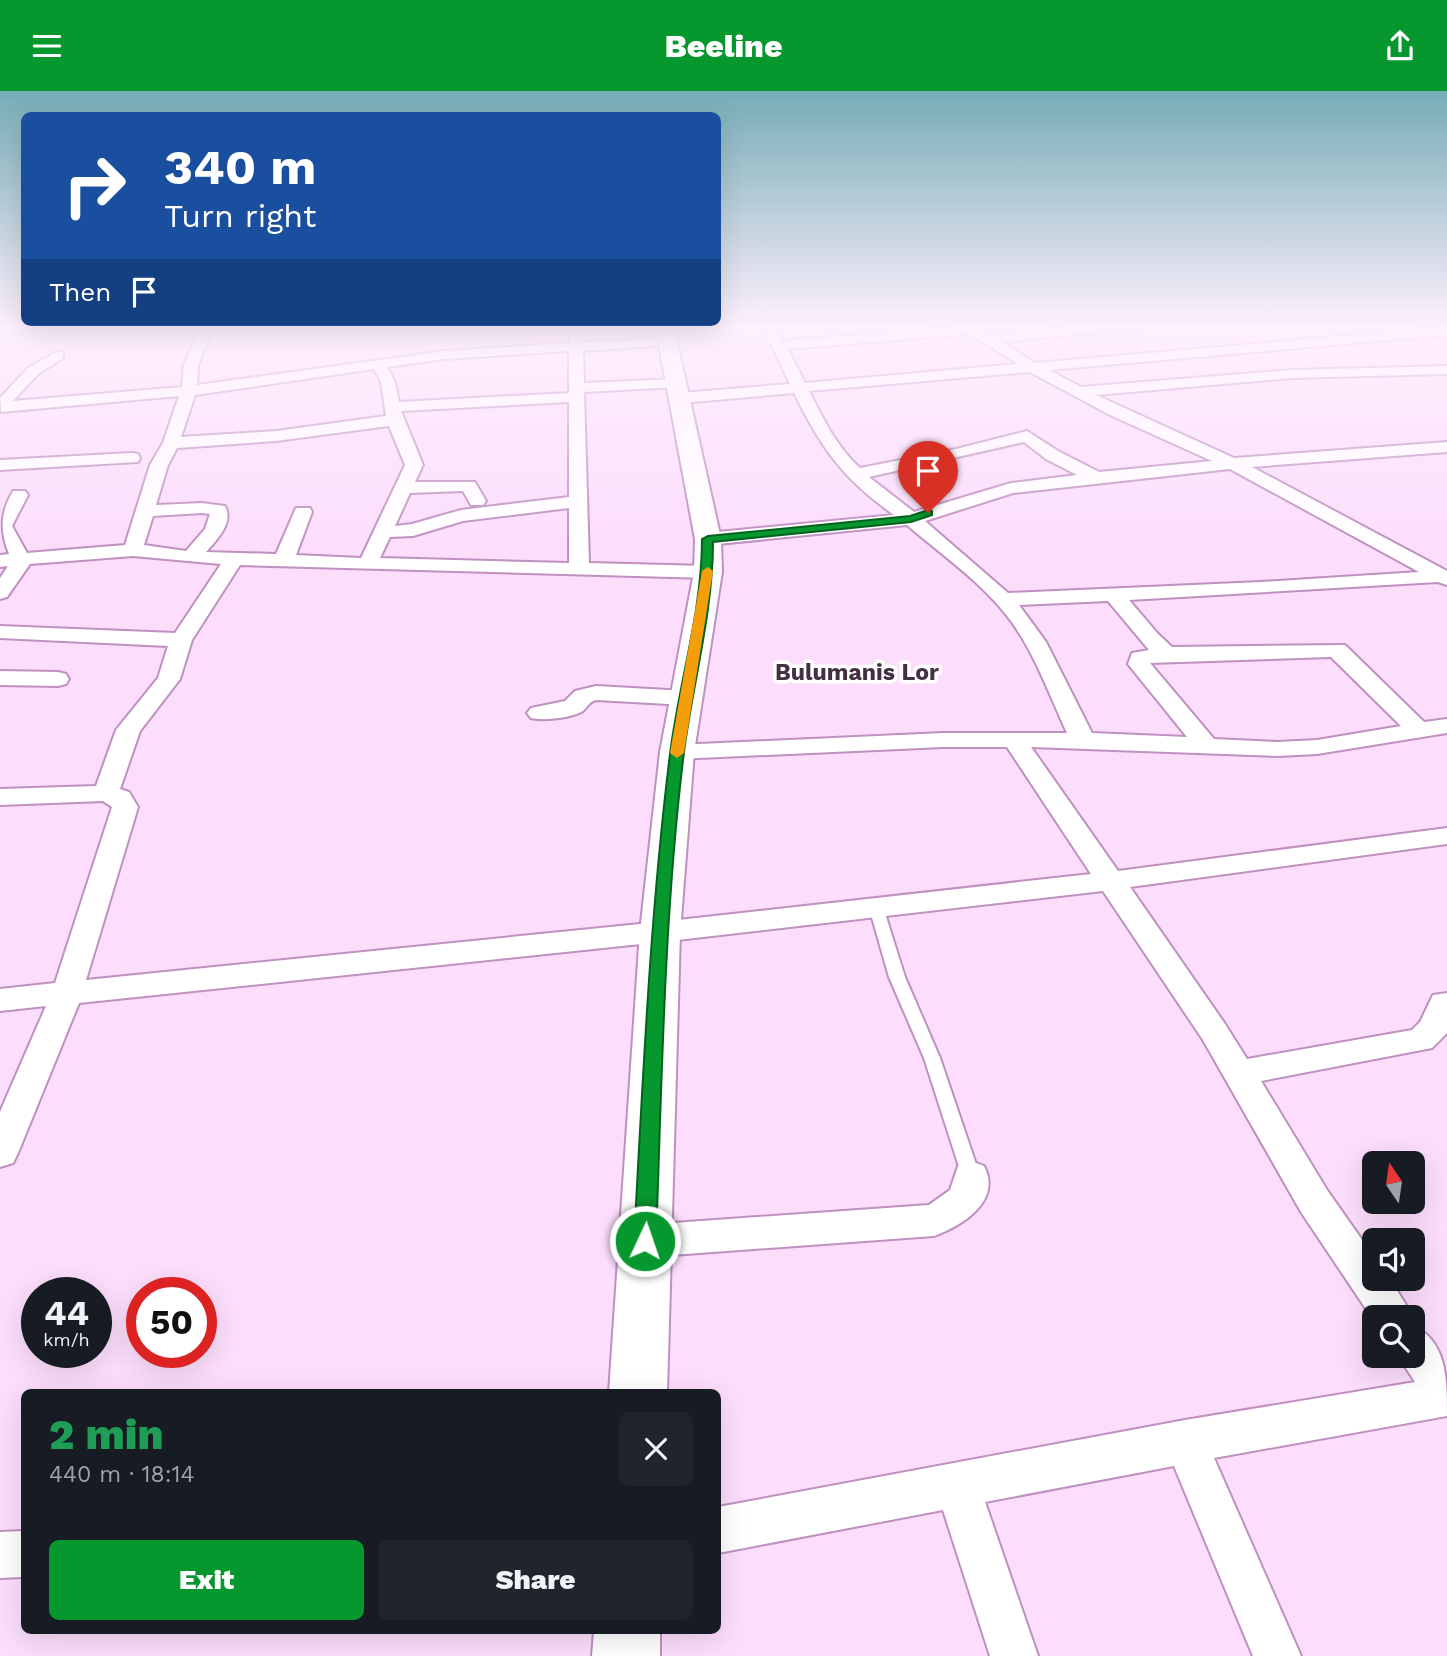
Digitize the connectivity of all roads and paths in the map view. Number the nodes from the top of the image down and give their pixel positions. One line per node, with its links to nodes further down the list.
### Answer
1 (117, 397): 9 (street)
2 (186, 397): 11 (street)
3 (391, 397): 10 (street)
4 (541, 397): 10 (street)
5 (578, 397): 21 (street)
6 (680, 397): 27 (main road)
7 (804, 397): 16 (street)
8 (1089, 397): 14 (street)
9 (0, 407)
10 (394, 413): 11 (street); 18 (street)
11 (171, 443): 22 (street)
12 (1447, 447): 14 (street)
13 (132, 458): 15 (street)
14 (1231, 463): 17 (street); 35 (street)
15 (0, 465)
16 (856, 474): 17 (street); 24 (street)
17 (1097, 478): 24 (street)
18 (405, 488): 20 (street); 25 (street)
19 (19, 495): 32 (street)
20 (477, 501)
21 (579, 501): 25 (street); 34 (street)
22 (146, 511): 26 (street); 28 (street)
23 (303, 512): 30 (street)
24 (911, 519): 27 (street); 38 (street)
25 (385, 532): 33 (street)
26 (133, 550): 28 (street); 32 (street)
27 (708, 556): 34 (street); 44 (main road)
28 (191, 557): 29 (street)
29 (235, 558): 30 (street); 40 (street)
30 (284, 560): 33 (street)
31 (0, 561): 32 (street)
32 (22, 561): 36 (street)
33 (368, 564): 34 (street)
34 (579, 570)
35 (1446, 577): 37 (street)
36 (0, 593)
37 (1114, 595): 38 (street); 41 (street)
38 (1004, 599): 49 (street)
39 (0, 632): 40 (street)
40 (181, 640): 52 (street)
41 (1167, 654): 47 (street); 50 (street)
42 (0, 678): 43 (street)
43 (58, 680)
44 (686, 698): 45 (street); 51 (main road)
45 (539, 713)
46 (1447, 726): 47 (street)
47 (1419, 731): 50 (street)
48 (1014, 740): 49 (street); 51 (street); 55 (street)
49 (1083, 740): 50 (street)
50 (1208, 747)
51 (677, 752): 57 (main road)
52 (106, 793): 53 (street); 58 (street)
53 (0, 797)
54 (1447, 836): 55 (street)
55 (1109, 881): 56 (street); 61 (street)
56 (876, 907): 57 (street); 63 (lane)
57 (660, 932): 58 (street); 64 (main road)
58 (67, 993): 59 (street); 62 (street)
59 (0, 1000)
60 (1444, 1003): 61 (street)
61 (1239, 1073): 65 (street)
62 (0, 1153)
63 (971, 1176): 64 (street)
64 (645, 1241): 67 (main road)
65 (1385, 1305)
66 (1425, 1362): 68 (street)
67 (638, 1389)
68 (1447, 1394): 69 (street)
69 (1185, 1441): 70 (street); 77 (street)
70 (958, 1487): 71 (street); 76 (street)
71 (721, 1529)
72 (21, 1554): 73 (street)
73 (0, 1555)
74 (627, 1634): 75 (main road)
75 (626, 1656)
76 (1014, 1656)
77 (1277, 1656)

